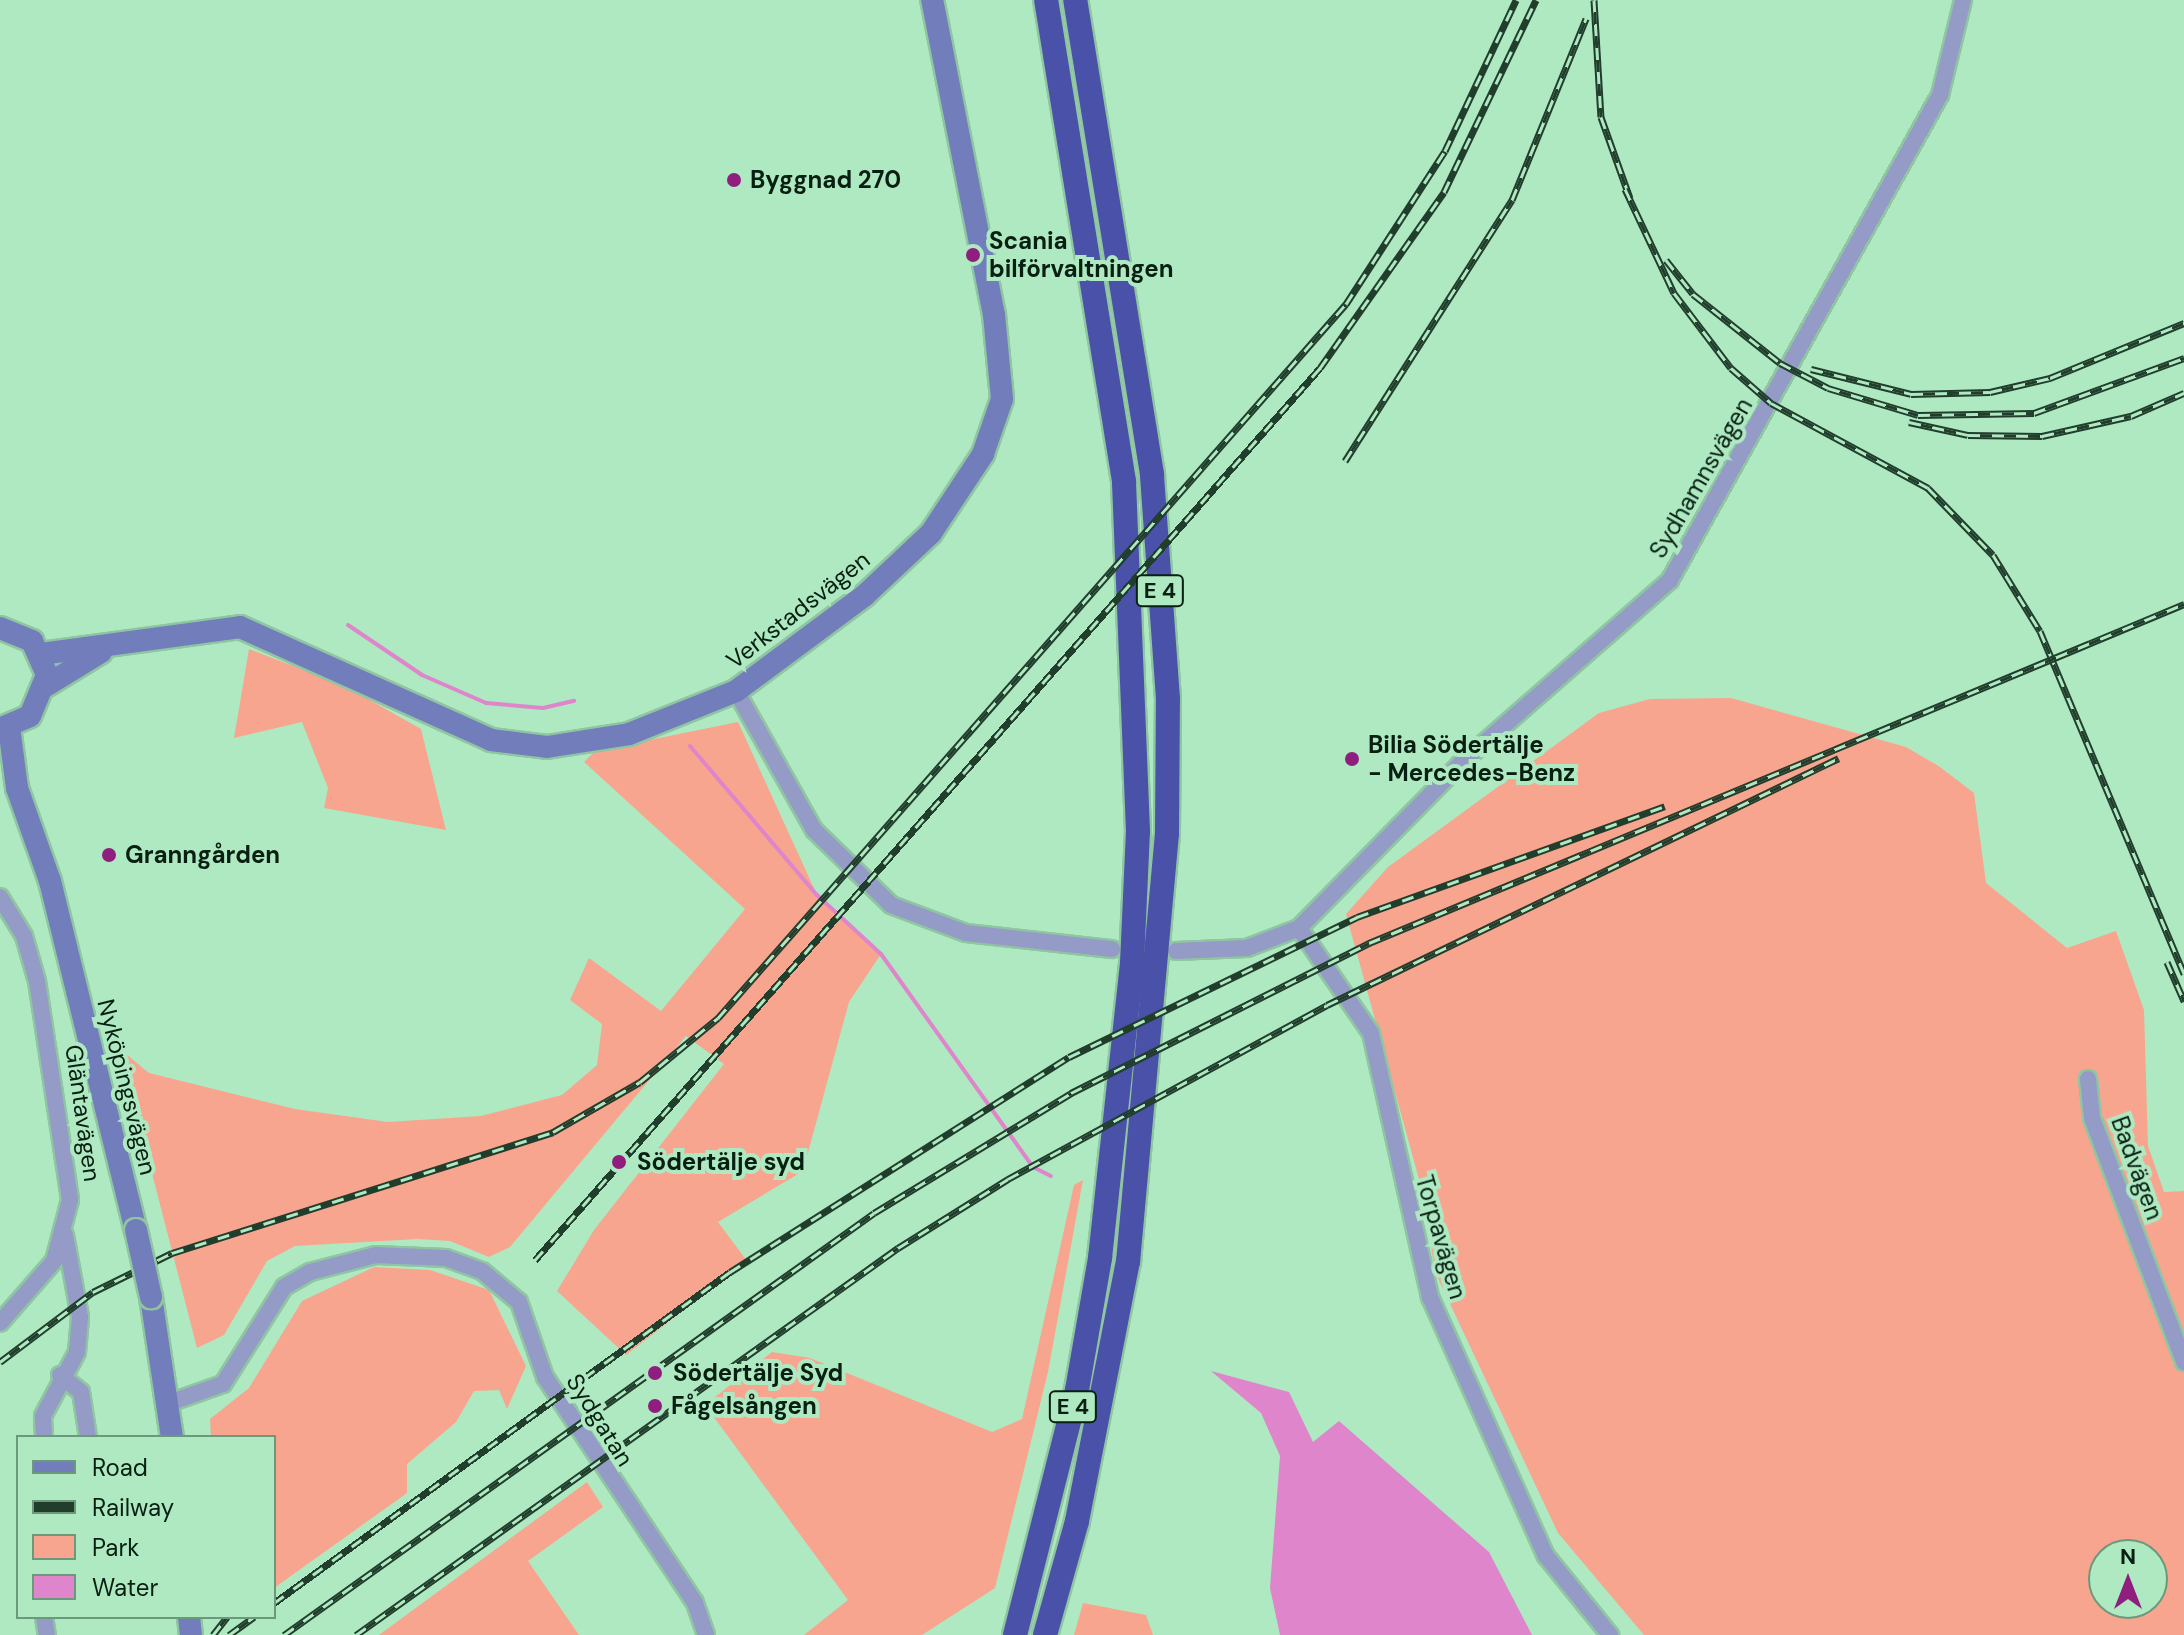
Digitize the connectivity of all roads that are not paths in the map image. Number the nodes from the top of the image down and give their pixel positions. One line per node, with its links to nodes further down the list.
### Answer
1 (932, 0): 9 (main road, Verkstadsvägen)
2 (1046, 0): 27 (highway, E 4)
3 (1075, 0): 28 (highway, E 4)
4 (1963, 0): 14 (street, Sydhamnsvägen)
5 (2, 625): 7 (main road)
6 (112, 645): 7 (main road, Verkstadsvägen); 8 (main road, Verkstadsvägen); 9 (main road, Verkstadsvägen)
7 (41, 654): 8 (main road)
8 (47, 685): 10 (main road)
9 (736, 691): 15 (street)
10 (4, 728): 12 (main road, Nyköpingsvägen)
11 (0, 759): 12 (main road, Nyköpingsvägen)
12 (17, 788): 22 (main road, Nyköpingsvägen, bridge)
13 (0, 897): 18 (street, Gläntavägen)
14 (1299, 928): 16 (street, Sydhamnsvägen); 29 (street, Torpavägen)
15 (1112, 949)
16 (1176, 951)
17 (2088, 1079): 20 (street, Badvägen)
18 (65, 1235): 19 (street, Gläntavägen); 21 (street)
19 (0, 1323)
20 (2184, 1362)
21 (60, 1375): 23 (street); 24 (street)
22 (169, 1403): 25 (main road, Nyköpingsvägen); 26 (street, Sydgatan)
23 (44, 1435)
24 (88, 1435)
25 (171, 1435)
26 (706, 1635)
27 (1015, 1635)
28 (1045, 1635)
29 (1610, 1635)

